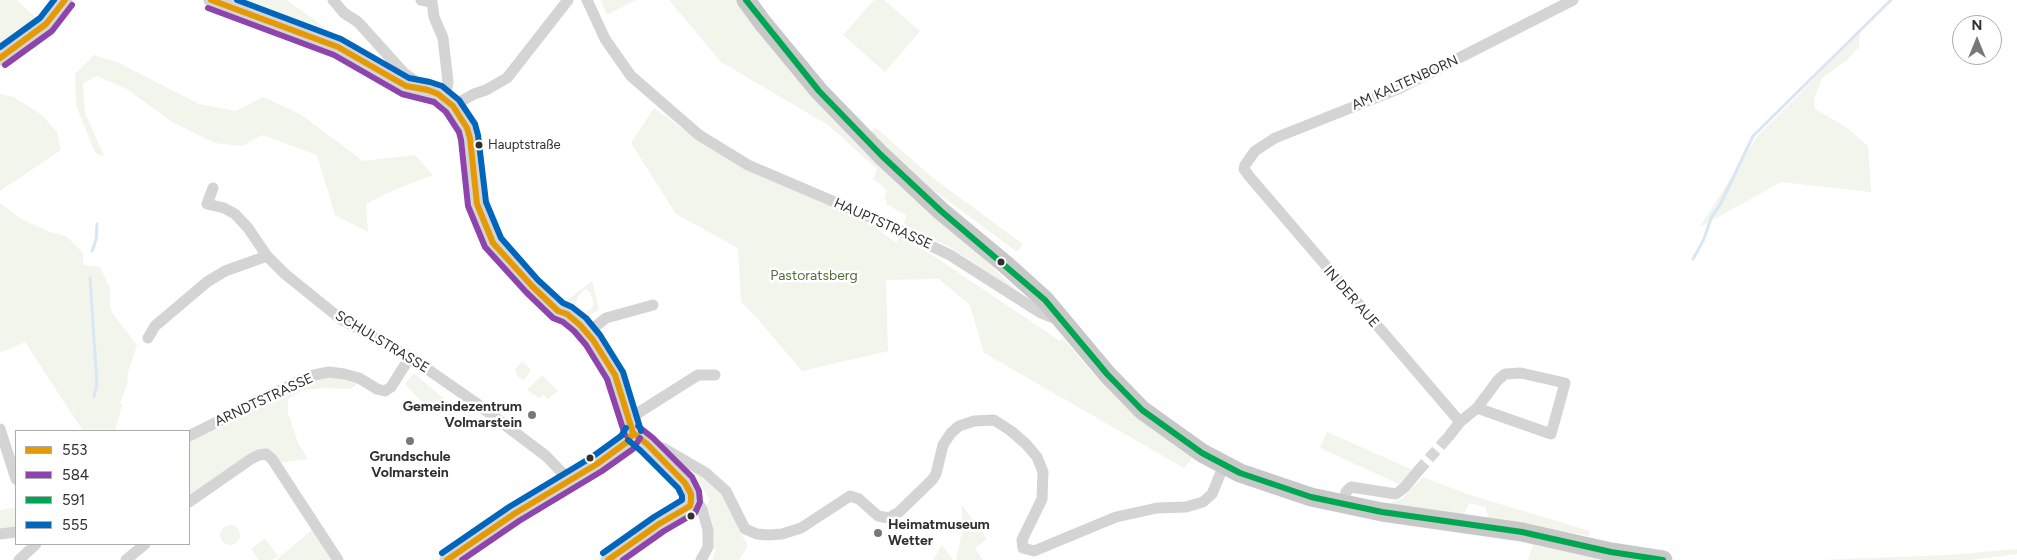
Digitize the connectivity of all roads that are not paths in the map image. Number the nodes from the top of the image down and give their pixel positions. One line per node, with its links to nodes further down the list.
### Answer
1 (65, 0): 9 (street)
2 (211, 0): 10 (street)
3 (333, 0): 10 (street)
4 (421, 0): 11 (street)
5 (568, 0): 11 (street)
6 (587, 0): 16 (street, HAUPTSTRASSE)
7 (746, 0): 16 (main road)
8 (1573, 0): 12 (street, AM KALTENBORN)
9 (0, 58)
10 (428, 90): 11 (street)
11 (449, 103): 17 (street)
12 (1244, 170): 22 (street, IN DER AUE)
13 (213, 188): 14 (street, SCHULSTRASSE)
14 (267, 256): 18 (street); 19 (street, SCHULSTRASSE)
15 (653, 304): 17 (street)
16 (1062, 318): 28 (main road)
17 (588, 333): 23 (street)
18 (148, 338)
19 (410, 357): 25 (street, ARNDTSTRASSE); 31 (street, SCHULSTRASSE)
20 (715, 375): 23 (street)
21 (1477, 408): 21 (street); 22 (street)
22 (1460, 422): 26 (street)
23 (631, 427): 27 (street); 31 (street)
24 (1, 434): 30 (street)
25 (190, 435)
26 (1449, 436)
27 (647, 444): 32 (street); 39 (street)
28 (1224, 465): 34 (main road); 39 (street)
29 (1418, 471): 34 (street)
30 (15, 476)
31 (570, 481): 43 (street)
32 (691, 494): 44 (street); 45 (street)
33 (190, 501): 42 (street)
34 (1344, 504): 46 (main road)
35 (15, 532): 36 (street)
36 (0, 534)
37 (35, 545): 40 (street)
38 (144, 545): 41 (street)
39 (1037, 555)
40 (19, 560)
41 (126, 560)
42 (338, 560)
43 (447, 560)
44 (608, 560)
45 (701, 560)
46 (1663, 560)

